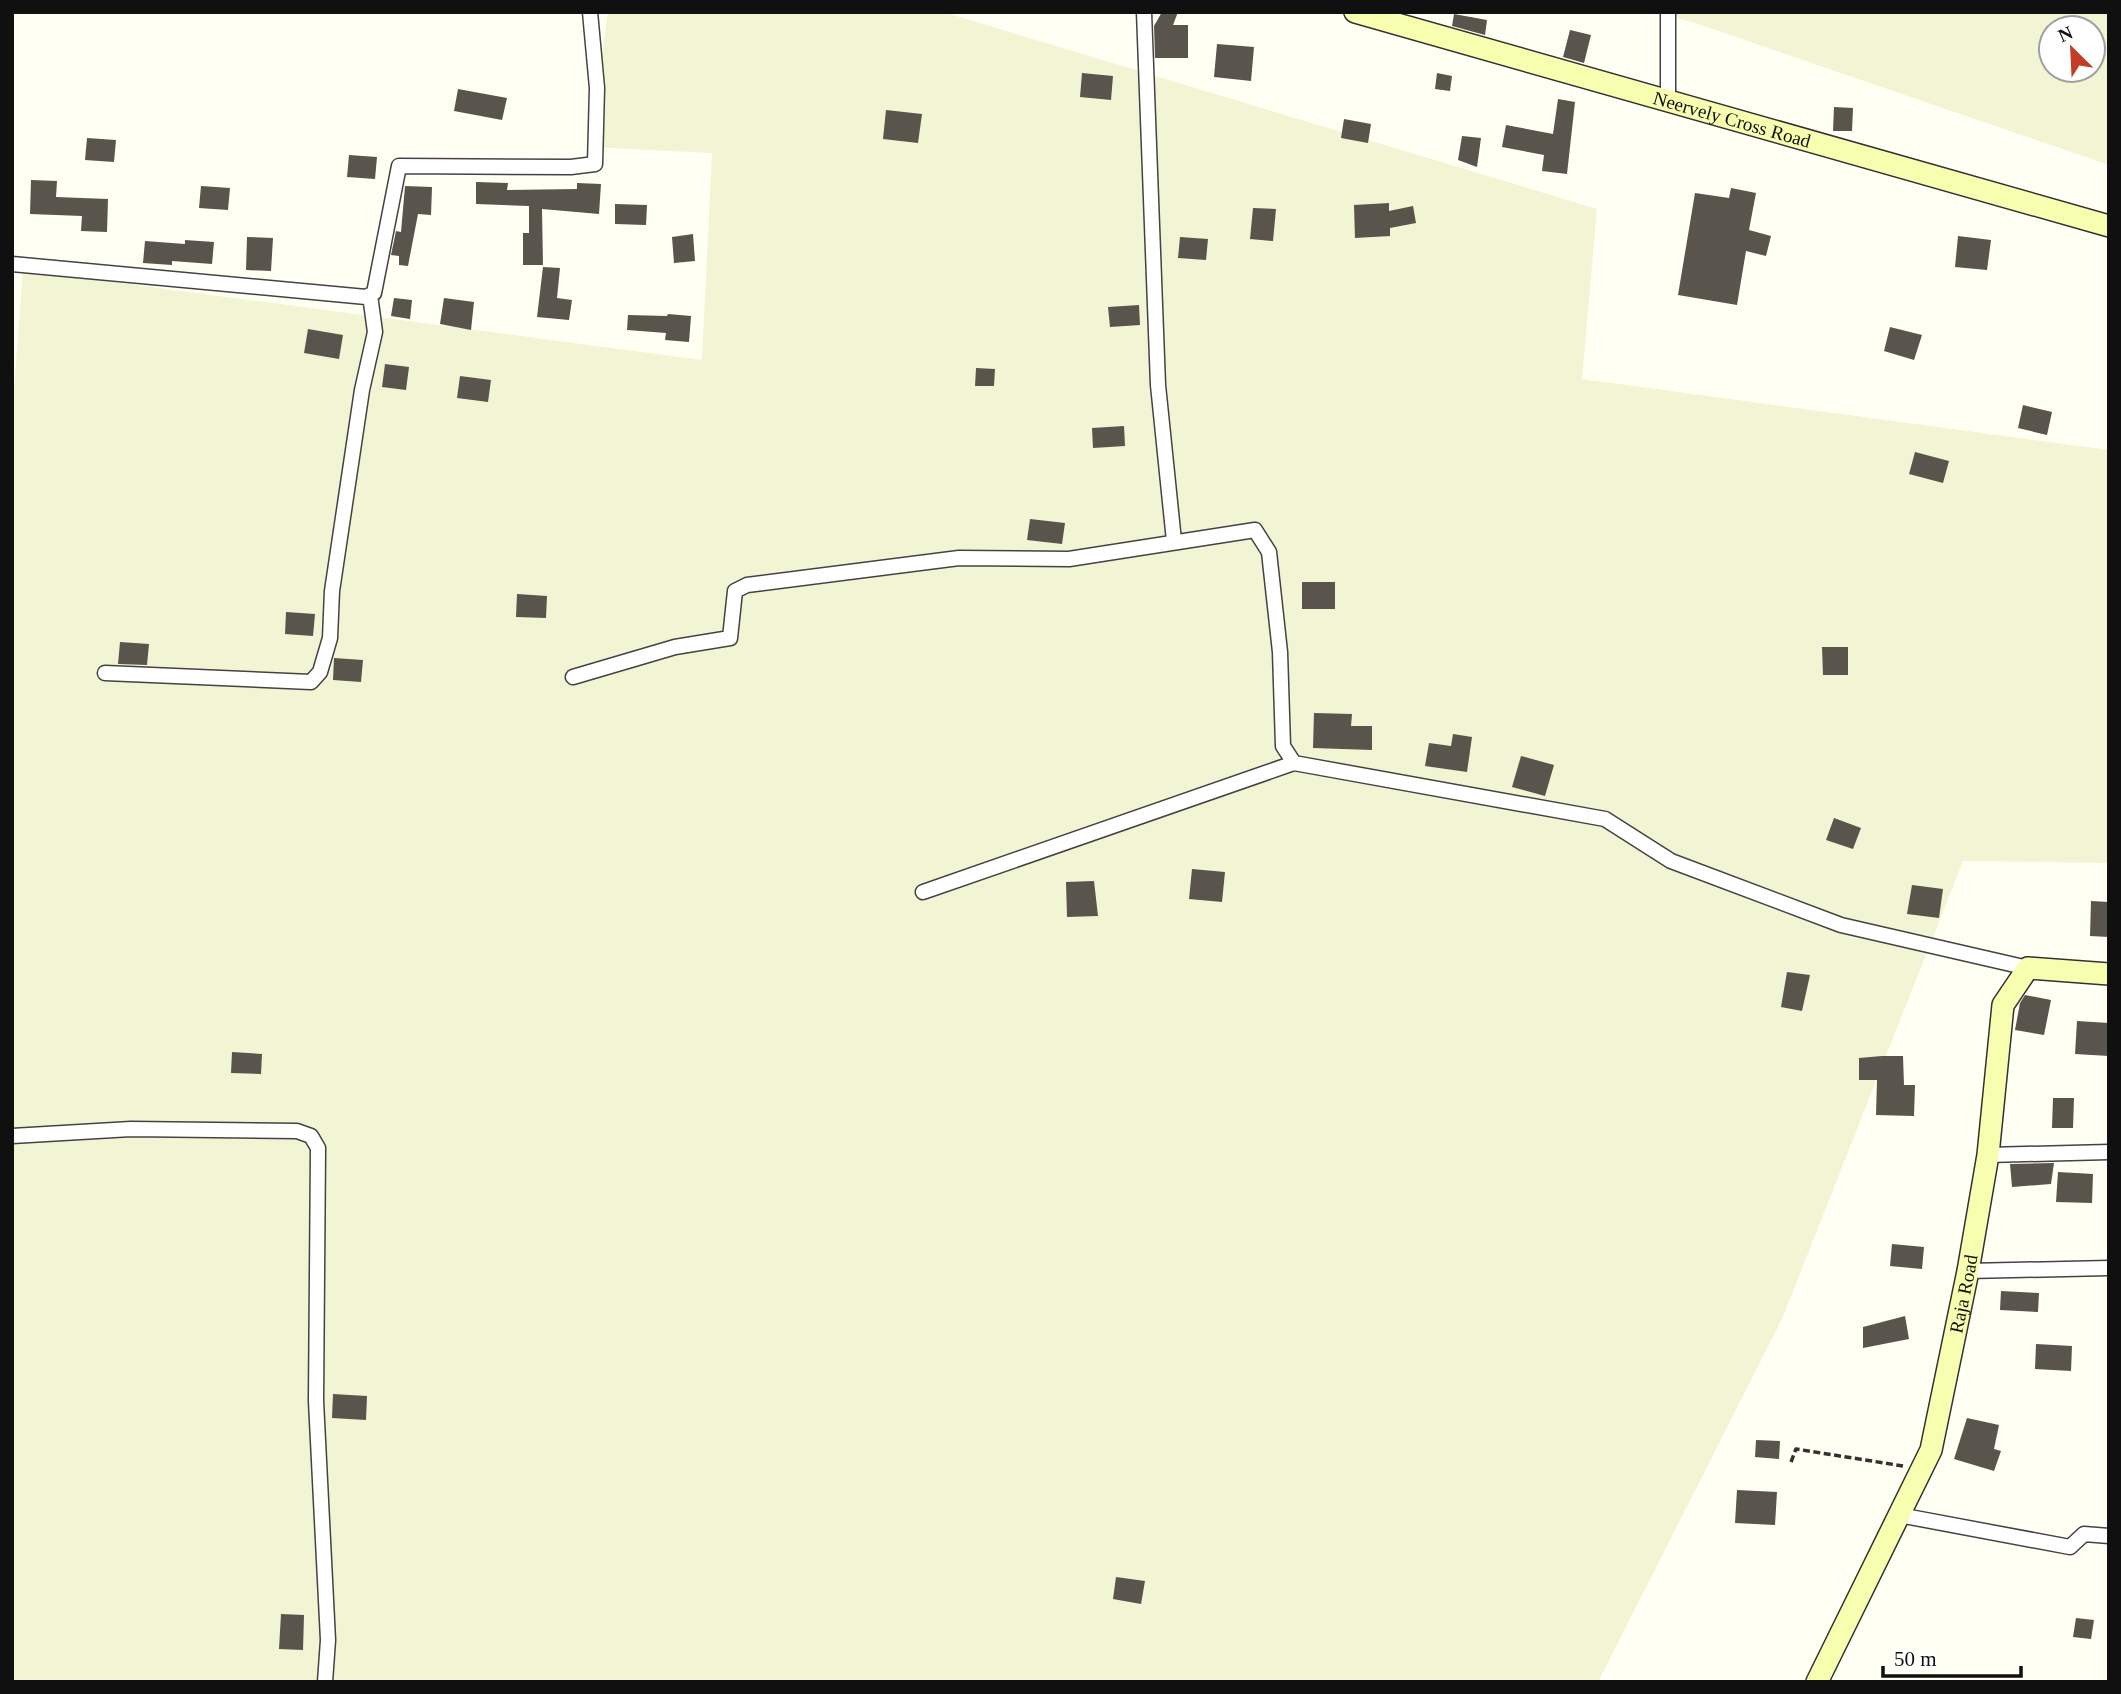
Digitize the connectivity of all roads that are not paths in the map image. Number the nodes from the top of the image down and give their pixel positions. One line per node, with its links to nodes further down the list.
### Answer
1 (590, 12): 8 (street)
2 (1144, 12): 9 (street)
3 (1355, 12): 5 (street, Neervely Cross Road)
4 (1668, 12): 5 (street)
5 (1668, 100): 6 (street, Neervely Cross Road)
6 (2109, 226)
7 (12, 264): 8 (street)
8 (370, 295): 10 (street)
9 (1174, 541): 11 (street); 12 (street)
10 (105, 673)
11 (573, 677)
12 (1294, 763): 13 (street); 14 (street)
13 (923, 892)
14 (2028, 968): 15 (street); 18 (street, Raja Road)
15 (2109, 974)
16 (12, 1136): 23 (street)
17 (2109, 1152): 18 (street)
18 (1988, 1155): 20 (street, Raja Road)
19 (2109, 1268): 20 (street)
20 (1968, 1271): 21 (street, Raja Road)
21 (1899, 1515): 22 (street); 24 (street, Raja Road)
22 (2109, 1536)
23 (325, 1682)
24 (1817, 1682)

